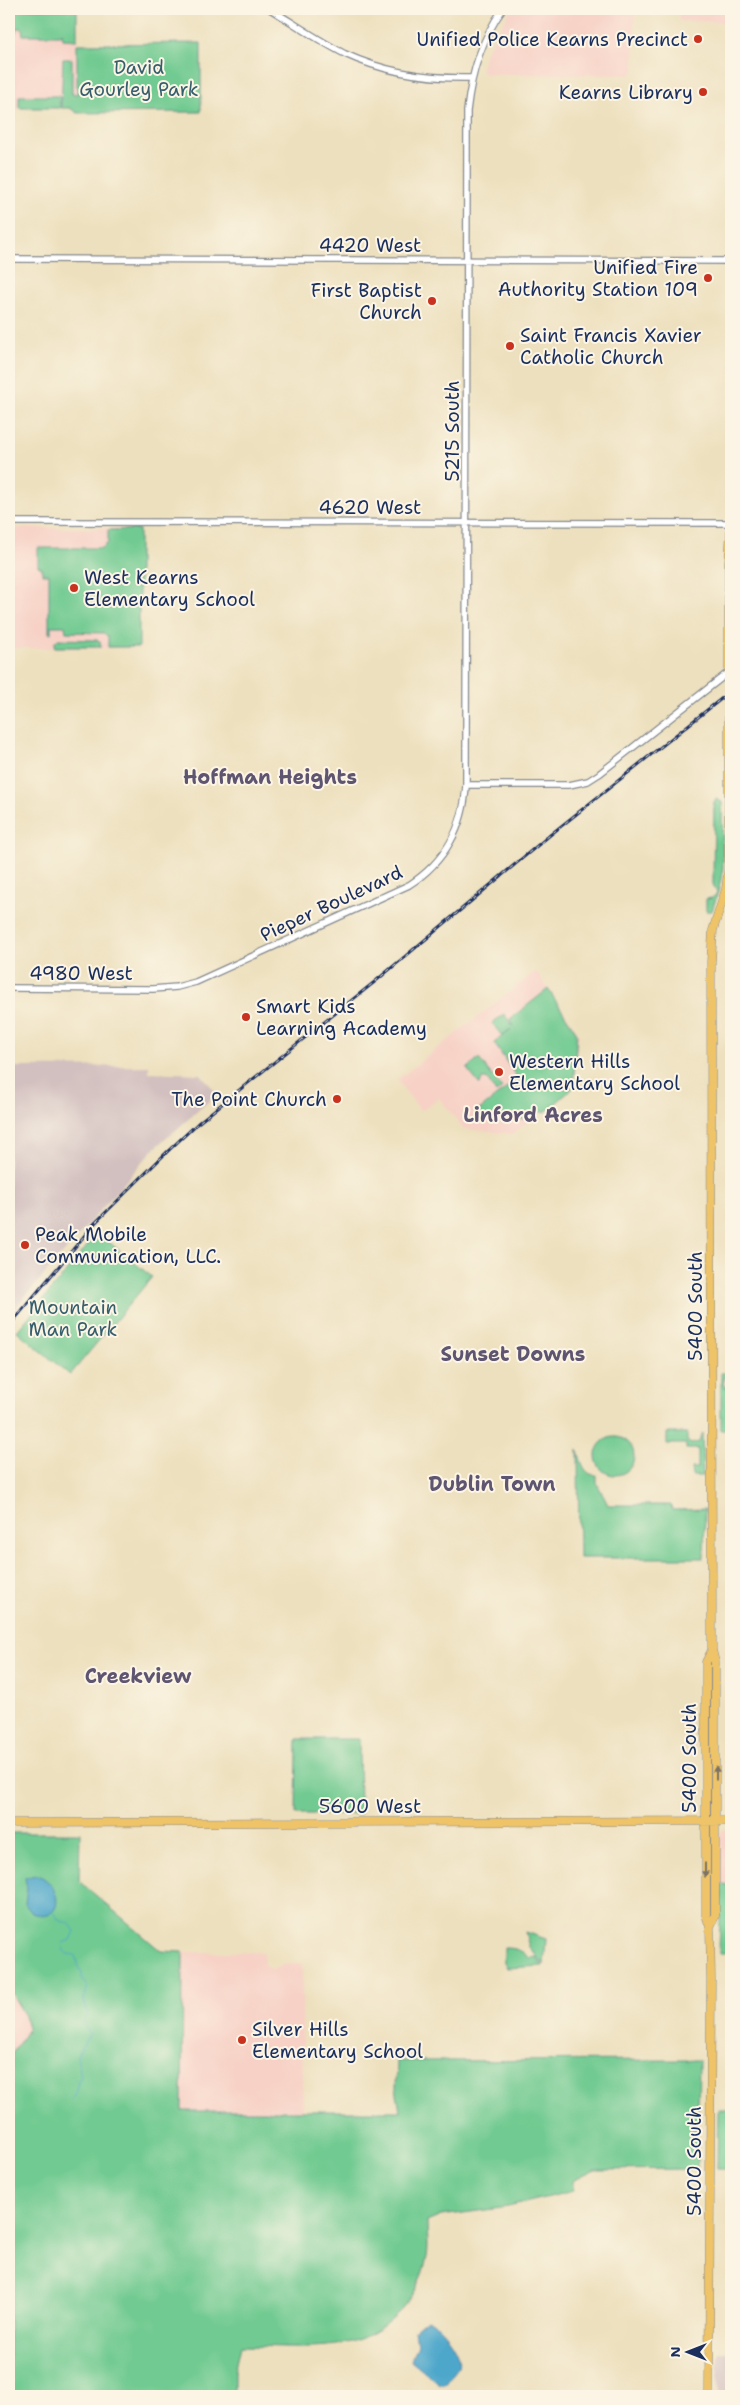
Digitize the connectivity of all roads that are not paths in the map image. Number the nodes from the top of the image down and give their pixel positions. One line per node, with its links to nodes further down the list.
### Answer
1 (270, 9): 3 (street)
2 (503, 9): 3 (street, 5215 South)
3 (472, 78): 5 (street, 5215 South)
4 (9, 260): 5 (street, 4420 West)
5 (466, 260): 6 (street, 4420 West); 8 (street, 5215 South)
6 (731, 260)
7 (9, 522): 8 (street, 4620 West)
8 (466, 522): 9 (street, 4620 West); 12 (street, 5215 South)
9 (731, 523)
10 (731, 528): 11 (main road, 5400 South)
11 (729, 672): 12 (street); 13 (main road, 5400 South)
12 (466, 785): 15 (street, Pieper Boulevard)
13 (731, 794): 16 (main road, 5400 South)
14 (9, 988): 15 (street, 4980 West)
15 (153, 988)
16 (712, 1650): 17 (main road, 5400 South, one-way to 16); 18 (main road, 5400 South)
17 (716, 1821): 18 (main road, 5600 West); 19 (main road, 5600 West); 21 (main road, 5400 South)
18 (706, 1822): 20 (main road, 5600 West); 21 (main road, 5400 South, one-way to 21)
19 (731, 1822)
20 (9, 1823)
21 (710, 1927): 22 (main road, 5400 South)
22 (709, 2396)

